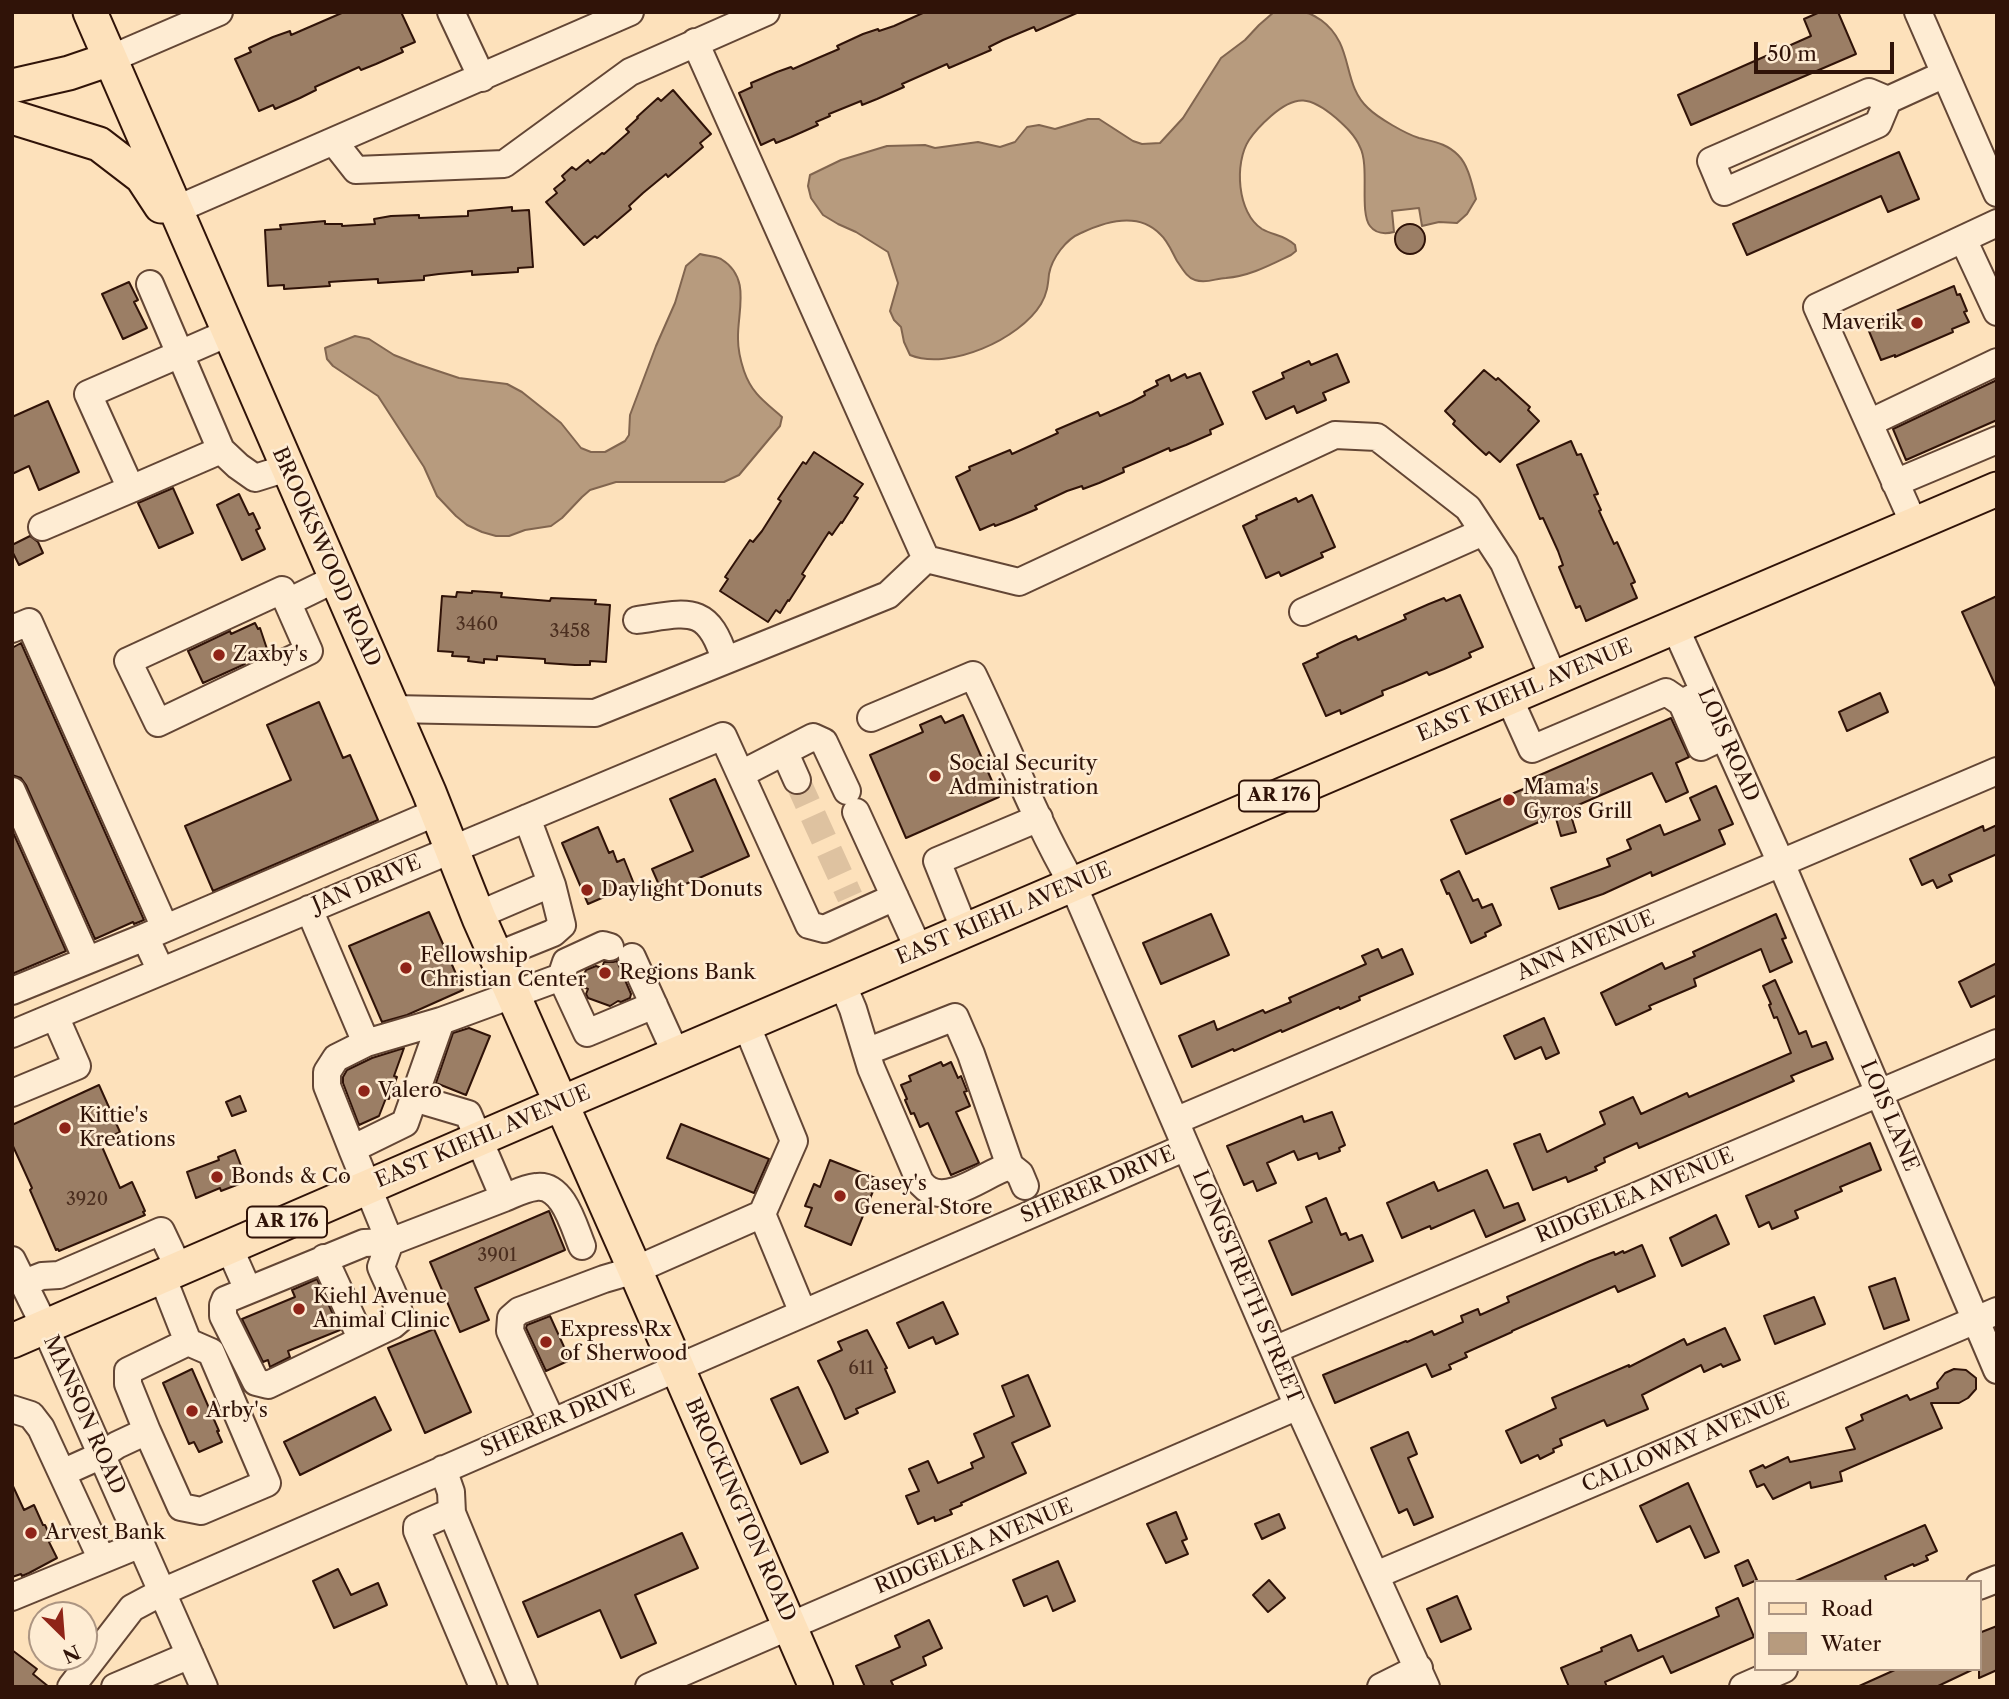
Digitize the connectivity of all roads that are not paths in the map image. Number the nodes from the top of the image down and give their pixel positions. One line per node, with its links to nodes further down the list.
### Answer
1 (90, 12): 8 (main road, BROOKSWOOD ROAD)
2 (219, 12): 8 (street)
3 (451, 12): 10 (street)
4 (630, 12): 10 (street)
5 (766, 12): 7 (street)
6 (1918, 12): 9 (street)
7 (695, 42): 14 (street); 35 (street)
8 (110, 59): 11 (main road); 16 (main road, BROOKSWOOD ROAD)
9 (1945, 74): 12 (street); 15 (street)
10 (482, 78): 14 (street)
11 (12, 86)
12 (1888, 100): 12 (street)
13 (12, 117): 19 (main road)
14 (334, 142): 16 (street)
15 (1997, 193)
16 (175, 210): 19 (main road, BROOKSWOOD ROAD)
17 (1997, 223): 18 (street)
18 (1963, 239): 21 (street); 25 (street)
19 (192, 251): 22 (main road, BROOKSWOOD ROAD)
20 (150, 284): 23 (street)
21 (1997, 312)
22 (228, 333): 23 (street); 28 (main road, BROOKSWOOD ROAD)
23 (180, 354): 27 (street); 30 (street)
24 (1997, 362): 25 (street)
25 (1868, 423): 29 (street)
26 (1997, 440): 29 (street)
27 (221, 450): 28 (street); 30 (street)
28 (287, 468): 36 (main road, BROOKSWOOD ROAD)
29 (1895, 482): 32 (street)
30 (131, 489): 33 (street)
31 (1997, 489): 32 (main road, EAST KIEHL AVENUE / AR 176)
32 (1914, 524): 40 (main road, EAST KIEHL AVENUE / AR 176)
33 (42, 527)
34 (1483, 532): 35 (street); 38 (street); 43 (street)
35 (926, 559): 42 (street)
36 (335, 579): 37 (street); 46 (main road, BROOKSWOOD ROAD)
37 (288, 602): 37 (street)
38 (1303, 612)
39 (637, 620): 42 (street)
40 (1675, 627): 43 (main road, EAST KIEHL AVENUE / AR 176); 44 (street, LOIS ROAD)
41 (12, 629): 64 (street)
42 (725, 660): 46 (street)
43 (1554, 679): 45 (main road, EAST KIEHL AVENUE / AR 176)
44 (1693, 697): 45 (street); 57 (street, LOIS ROAD)
45 (1509, 698): 58 (main road, EAST KIEHL AVENUE / AR 176)
46 (392, 709): 53 (main road, BROOKSWOOD ROAD)
47 (871, 718): 55 (street, LONGSTRETH STREET)
48 (785, 753): 50 (street); 51 (street); 60 (street)
49 (1997, 771): 57 (street, ANN AVENUE)
50 (741, 774): 54 (street, JAN DRIVE); 60 (street)
51 (797, 780)
52 (12, 791): 67 (street)
53 (437, 812): 56 (main road, BROOKSWOOD ROAD); 64 (street)
54 (527, 818): 56 (street, JAN DRIVE); 59 (street)
55 (1038, 818): 58 (street, LONGSTRETH STREET); 63 (street)
56 (452, 849): 61 (street, JAN DRIVE); 62 (main road, BROOKSWOOD ROAD)
57 (1781, 863): 83 (street, LOIS LANE); 86 (street, ANN AVENUE)
58 (1073, 885): 63 (main road, EAST KIEHL AVENUE / AR 176); 86 (street, LONGSTRETH STREET)
59 (552, 886): 62 (street); 66 (street)
60 (895, 897): 65 (street)
61 (309, 909): 68 (street, JAN DRIVE); 79 (street)
62 (478, 915): 66 (main road, BROOKSWOOD ROAD)
63 (965, 931): 65 (main road, EAST KIEHL AVENUE / AR 176)
64 (155, 932): 67 (street); 68 (street)
65 (919, 950): 70 (main road, EAST KIEHL AVENUE / AR 176)
66 (496, 956): 72 (main road, BROOKSWOOD ROAD)
67 (87, 960): 71 (street)
68 (161, 971): 74 (street, JAN DRIVE)
69 (561, 977): 72 (street); 73 (street); 73 (street)
70 (842, 983): 76 (main road, EAST KIEHL AVENUE / AR 176); 80 (street)
71 (12, 991)
72 (513, 995): 75 (street); 85 (main road, BROOKSWOOD ROAD)
73 (654, 1005): 81 (street)
74 (55, 1016): 77 (street, JAN DRIVE); 82 (street)
75 (441, 1021): 79 (street); 84 (street)
76 (746, 1024): 81 (main road, EAST KIEHL AVENUE / AR 176); 94 (street)
77 (12, 1034)
78 (1997, 1043): 83 (street, RIDGELEA AVENUE)
79 (366, 1044): 89 (street)
80 (866, 1052): 90 (street); 90 (street)
81 (676, 1054): 85 (main road, EAST KIEHL AVENUE / AR 176)
82 (12, 1093)
83 (1879, 1093): 105 (street, LOIS LANE); 110 (street, RIDGELEA AVENUE)
84 (414, 1098): 87 (street); 89 (street)
85 (562, 1103): 87 (main road, EAST KIEHL AVENUE / AR 176); 100 (main road, BROCKINGTON ROAD)
86 (1175, 1121): 88 (street, LONGSTRETH STREET)
87 (479, 1139): 91 (main road, EAST KIEHL AVENUE / AR 176); 92 (street)
88 (1186, 1147): 93 (street, SHERER DRIVE); 110 (street, LONGSTRETH STREET)
89 (352, 1149): 91 (street)
90 (1017, 1176): 93 (street)
91 (368, 1187): 95 (street); 97 (main road, EAST KIEHL AVENUE / AR 176)
92 (503, 1198): 95 (street); 96 (street)
93 (1035, 1212): 104 (street, SHERER DRIVE)
94 (762, 1214): 100 (street); 104 (street)
95 (390, 1242): 98 (street); 107 (street)
96 (582, 1246)
97 (229, 1247): 101 (main road, EAST KIEHL AVENUE / AR 176); 103 (street)
98 (324, 1258): 103 (street); 107 (street)
99 (12, 1260): 102 (street, MANSON ROAD)
100 (635, 1270): 111 (main road, BROCKINGTON ROAD); 115 (street)
101 (171, 1273): 102 (street); 106 (main road, EAST KIEHL AVENUE / AR 176); 109 (street)
102 (24, 1283): 106 (street, MANSON ROAD)
103 (248, 1290): 107 (street)
104 (803, 1313): 111 (street, SHERER DRIVE)
105 (1986, 1316): 112 (street, LOIS LANE); 123 (street, CALLOWAY AVENUE)
106 (46, 1327): 108 (main road, EAST KIEHL AVENUE / AR 176); 117 (street, MANSON ROAD)
107 (362, 1340)
108 (12, 1341)
109 (188, 1342): 116 (street); 116 (street)
110 (1274, 1350): 113 (street, LONGSTRETH STREET)
111 (678, 1368): 115 (street, SHERER DRIVE); 128 (main road, BROCKINGTON ROAD)
112 (1997, 1370)
113 (1298, 1406): 123 (street, LONGSTRETH STREET); 128 (street, RIDGELEA AVENUE)
114 (12, 1409): 119 (street)
115 (552, 1422): 118 (street, SHERER DRIVE)
116 (147, 1431): 117 (street)
117 (102, 1455): 119 (street); 121 (street, MANSON ROAD)
118 (443, 1469): 120 (street); 126 (street, SHERER DRIVE)
119 (62, 1473): 122 (street)
120 (451, 1512): 138 (street); 139 (street)
121 (141, 1544): 122 (street); 126 (street, MANSON ROAD)
122 (102, 1560): 127 (street)
123 (1376, 1575): 134 (street, LONGSTRETH STREET)
124 (1997, 1579): 125 (street)
125 (1981, 1586)
126 (162, 1591): 129 (street, SHERER DRIVE); 130 (street, MANSON ROAD)
127 (12, 1597)
128 (790, 1626): 140 (street, RIDGELEA AVENUE); 141 (main road, BROCKINGTON ROAD)
129 (98, 1651)
130 (190, 1655): 135 (street); 137 (street, MANSON ROAD)
131 (98, 1657): 135 (street)
132 (83, 1671): 136 (street, SHERER DRIVE)
133 (1779, 1671): 143 (street)
134 (1423, 1678): 142 (street)
135 (117, 1685)
136 (71, 1687)
137 (204, 1687)
138 (483, 1687)
139 (524, 1687)
140 (649, 1687)
141 (816, 1687)
142 (1381, 1687)
143 (1743, 1687)

